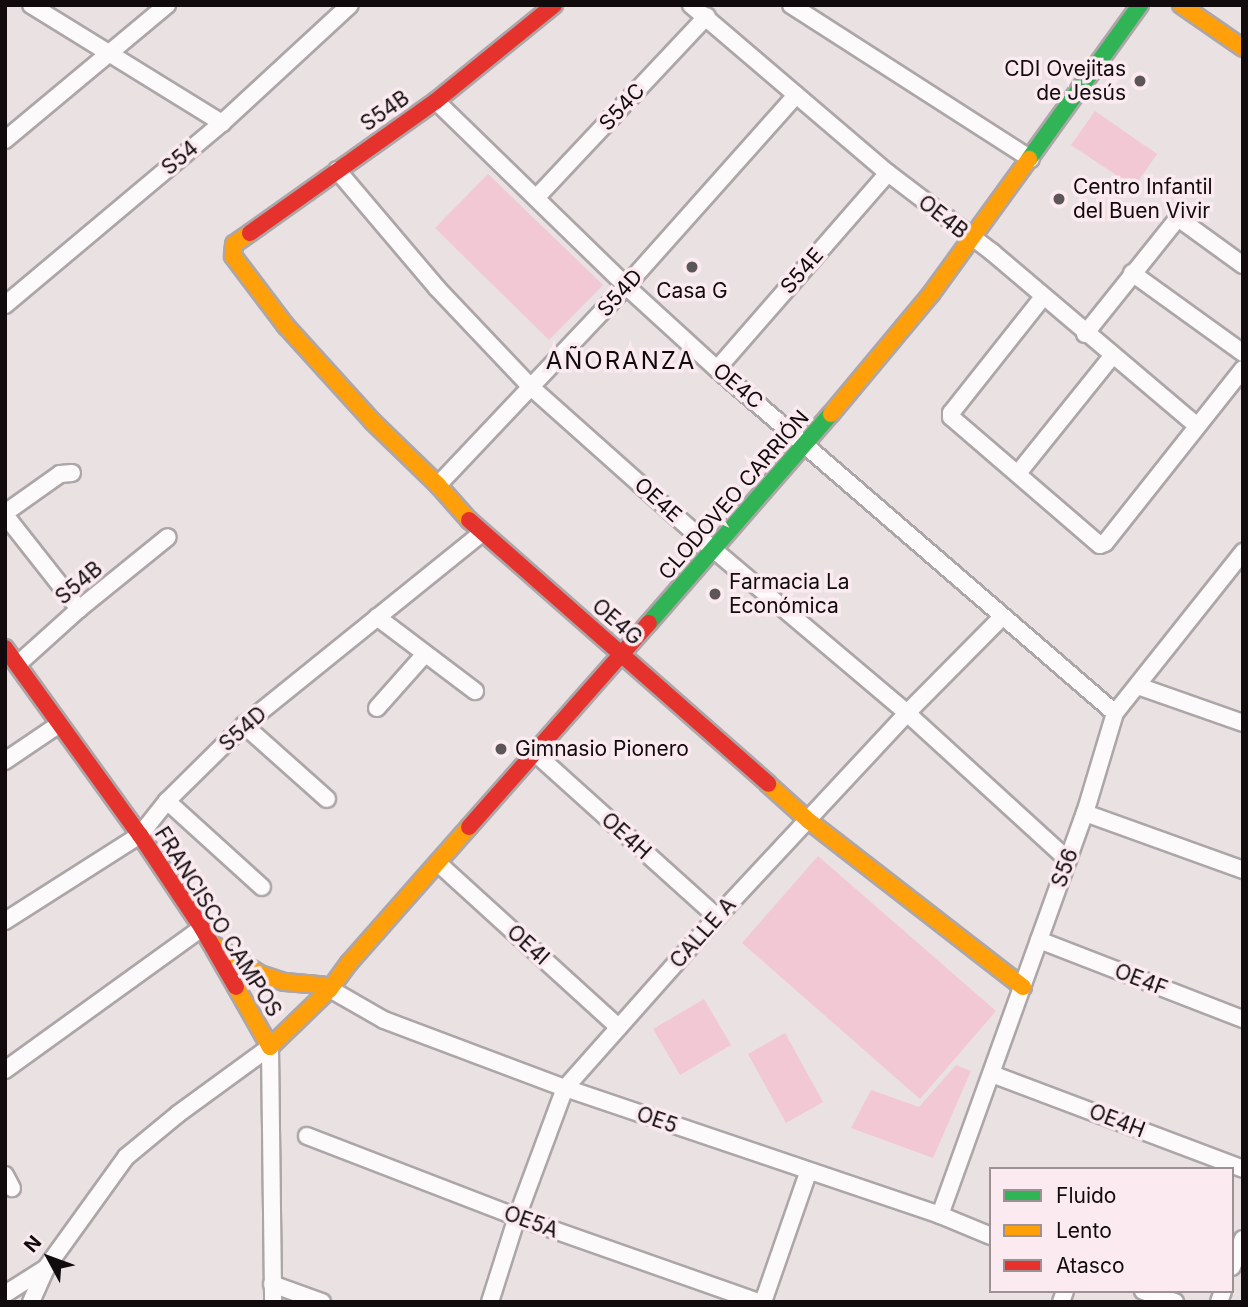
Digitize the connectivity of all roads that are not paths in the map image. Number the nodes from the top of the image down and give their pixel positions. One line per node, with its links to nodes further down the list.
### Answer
1 (32, 5): 11 (street)
2 (167, 5): 11 (street)
3 (350, 5): 14 (street, S54)
4 (555, 5): 13 (street, S54B)
5 (691, 5): 9 (street, OE4B)
6 (791, 5): 16 (street)
7 (1140, 5): 16 (street, CLODOVEO CARRIÓN)
8 (1181, 5): 10 (street)
9 (707, 16): 12 (street, OE4B); 19 (street, S54C)
10 (1243, 48)
11 (110, 54): 14 (street); 15 (street)
12 (796, 95): 18 (street, OE4B); 24 (street, S54D)
13 (436, 101): 17 (street, S54B); 19 (street, OE4C)
14 (222, 123): 26 (street, S54)
15 (9, 132)
16 (1031, 159): 20 (street, CLODOVEO CARRIÓN)
17 (337, 170): 21 (street, S54B); 32 (street, OE4E)
18 (888, 173): 20 (street, OE4B); 30 (street, S54E)
19 (537, 197): 24 (street, OE4C)
20 (972, 240): 25 (street, OE4B); 34 (street, CLODOVEO CARRIÓN)
21 (234, 244): 37 (street, OE4G)
22 (1243, 265): 23 (street)
23 (1132, 274): 27 (street); 28 (street)
24 (626, 286): 30 (street, OE4C); 32 (street, S54D)
25 (1043, 297): 27 (street, OE4B); 35 (street)
26 (5, 305)
27 (1085, 334): 29 (street, OE4B)
28 (1243, 353)
29 (1113, 355): 33 (street, OE4B); 35 (street)
30 (717, 369): 34 (street, OE4C)
31 (1243, 369): 33 (street)
32 (532, 388): 37 (street, S54D); 41 (street, OE4E)
33 (1197, 426): 35 (street)
34 (807, 444): 41 (street, CLODOVEO CARRIÓN); 45 (street, OE4C)
35 (1018, 472)
36 (72, 473): 38 (street)
37 (438, 485): 39 (street, OE4G)
38 (5, 514): 43 (street)
39 (481, 534): 44 (street, S54D); 48 (street, OE4G)
40 (168, 537): 43 (street, S54B)
41 (712, 549): 48 (street, CLODOVEO CARRIÓN); 53 (street, OE4E)
42 (1240, 559): 50 (street, S56)
43 (79, 609): 49 (street, S54B)
44 (377, 617): 47 (street); 56 (street, S54D)
45 (1002, 617): 53 (street, CALLE A); 54 (street, OE4C)
46 (5, 648): 49 (street, FRANCISCO CAMPOS)
47 (425, 654): 51 (street); 52 (street)
48 (623, 654): 58 (street, CLODOVEO CARRIÓN); 63 (street, OE4G)
49 (18, 664): 57 (street, FRANCISCO CAMPOS)
50 (1138, 686): 54 (street, S56); 55 (street)
51 (475, 691)
52 (377, 708)
53 (907, 713): 63 (street, CALLE A); 65 (street, OE4E)
54 (1115, 713): 62 (street, S56)
55 (1243, 723)
56 (244, 724): 60 (street); 61 (street, S54D)
57 (58, 725): 59 (street); 64 (street, FRANCISCO CAMPOS)
58 (536, 754): 66 (street, CLODOVEO CARRIÓN); 69 (street, OE4H)
59 (5, 761)
60 (327, 799)
61 (167, 801): 64 (street, S54D); 68 (street)
62 (1085, 813): 65 (street, S56); 67 (street)
63 (809, 821): 69 (street, CALLE A); 73 (street, OE4G)
64 (140, 835): 70 (street, S54D); 71 (street, FRANCISCO CAMPOS)
65 (1068, 860): 72 (street, S56)
66 (438, 863): 74 (street, CLODOVEO CARRIÓN); 76 (street, OE4I)
67 (1243, 870)
68 (262, 887)
69 (717, 917): 76 (street, CALLE A)
70 (5, 921)
71 (206, 935): 74 (street); 77 (street, FRANCISCO CAMPOS); 78 (street)
72 (1040, 940): 73 (street, S56); 75 (street, OE4F)
73 (1023, 986): 79 (street, S56)
74 (330, 989): 77 (street, CLODOVEO CARRIÓN); 80 (street, OE5)
75 (1243, 1019)
76 (618, 1027): 80 (street, CALLE A)
77 (270, 1047): 89 (street); 90 (street, FRANCISCO CAMPOS)
78 (5, 1070)
79 (992, 1074): 82 (street, OE4H); 84 (street, S56)
80 (565, 1088): 83 (street, OE5); 85 (street, CALLE A)
81 (307, 1136): 85 (street, OE5A)
82 (1243, 1169)
83 (808, 1172): 84 (street, OE5); 97 (street)
84 (940, 1215): 86 (street, OE5)
85 (517, 1217): 96 (street, CALLE A); 97 (street, OE5A)
86 (989, 1235)
87 (1243, 1239): 88 (street)
88 (1234, 1262)
89 (46, 1268): 92 (street); 93 (street)
90 (272, 1284): 94 (street, FRANCISCO CAMPOS); 95 (street)
91 (1149, 1293): 98 (street)
92 (5, 1294)
93 (31, 1302)
94 (273, 1302)
95 (322, 1302)
96 (490, 1302)
97 (761, 1302)
98 (1175, 1302)

